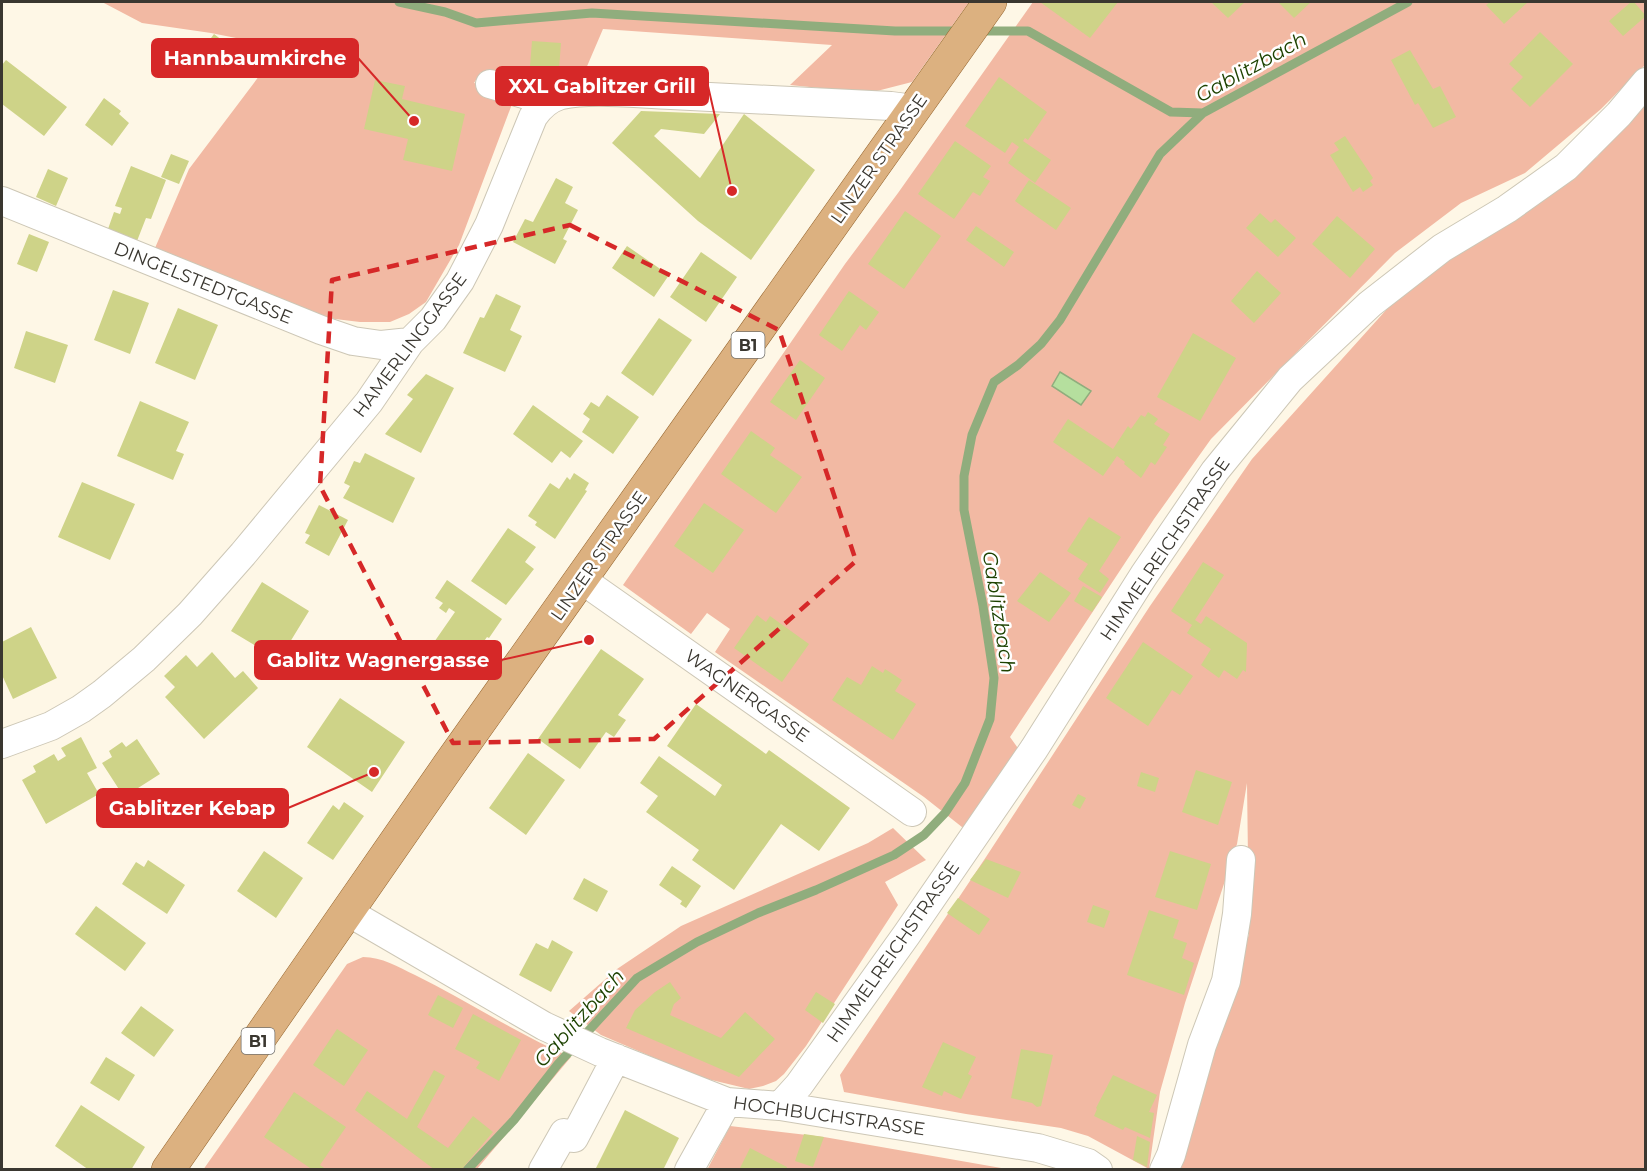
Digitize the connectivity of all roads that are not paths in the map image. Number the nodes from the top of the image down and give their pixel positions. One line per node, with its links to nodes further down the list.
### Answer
1 (977, 20): 5 (main road, LINZER STRASSE / B1)
2 (1646, 82): 15 (street, HIMMELREICHSTRASSE)
3 (490, 84): 4 (street)
4 (547, 101): 5 (street); 7 (street, HAMERLINGGASSE)
5 (914, 109): 8 (main road, LINZER STRASSE / B1)
6 (2, 201): 7 (street, DINGELSTEDTGASSE)
7 (410, 342): 9 (street, HAMERLINGGASSE)
8 (582, 580): 10 (street, WAGNERGASSE); 12 (main road, LINZER STRASSE / B1)
9 (2, 744)
10 (912, 812)
11 (1241, 860): 20 (street)
12 (348, 912): 13 (street, HOCHBUCHSTRASSE); 16 (main road, LINZER STRASSE / B1)
13 (608, 1055): 14 (street, HOCHBUCHSTRASSE); 17 (street)
14 (727, 1102): 15 (street, HOCHBUCHSTRASSE); 18 (street)
15 (780, 1106): 19 (street, HOCHBUCHSTRASSE)
16 (168, 1170)
17 (543, 1170)
18 (689, 1170)
19 (1098, 1170)
20 (1164, 1170)

